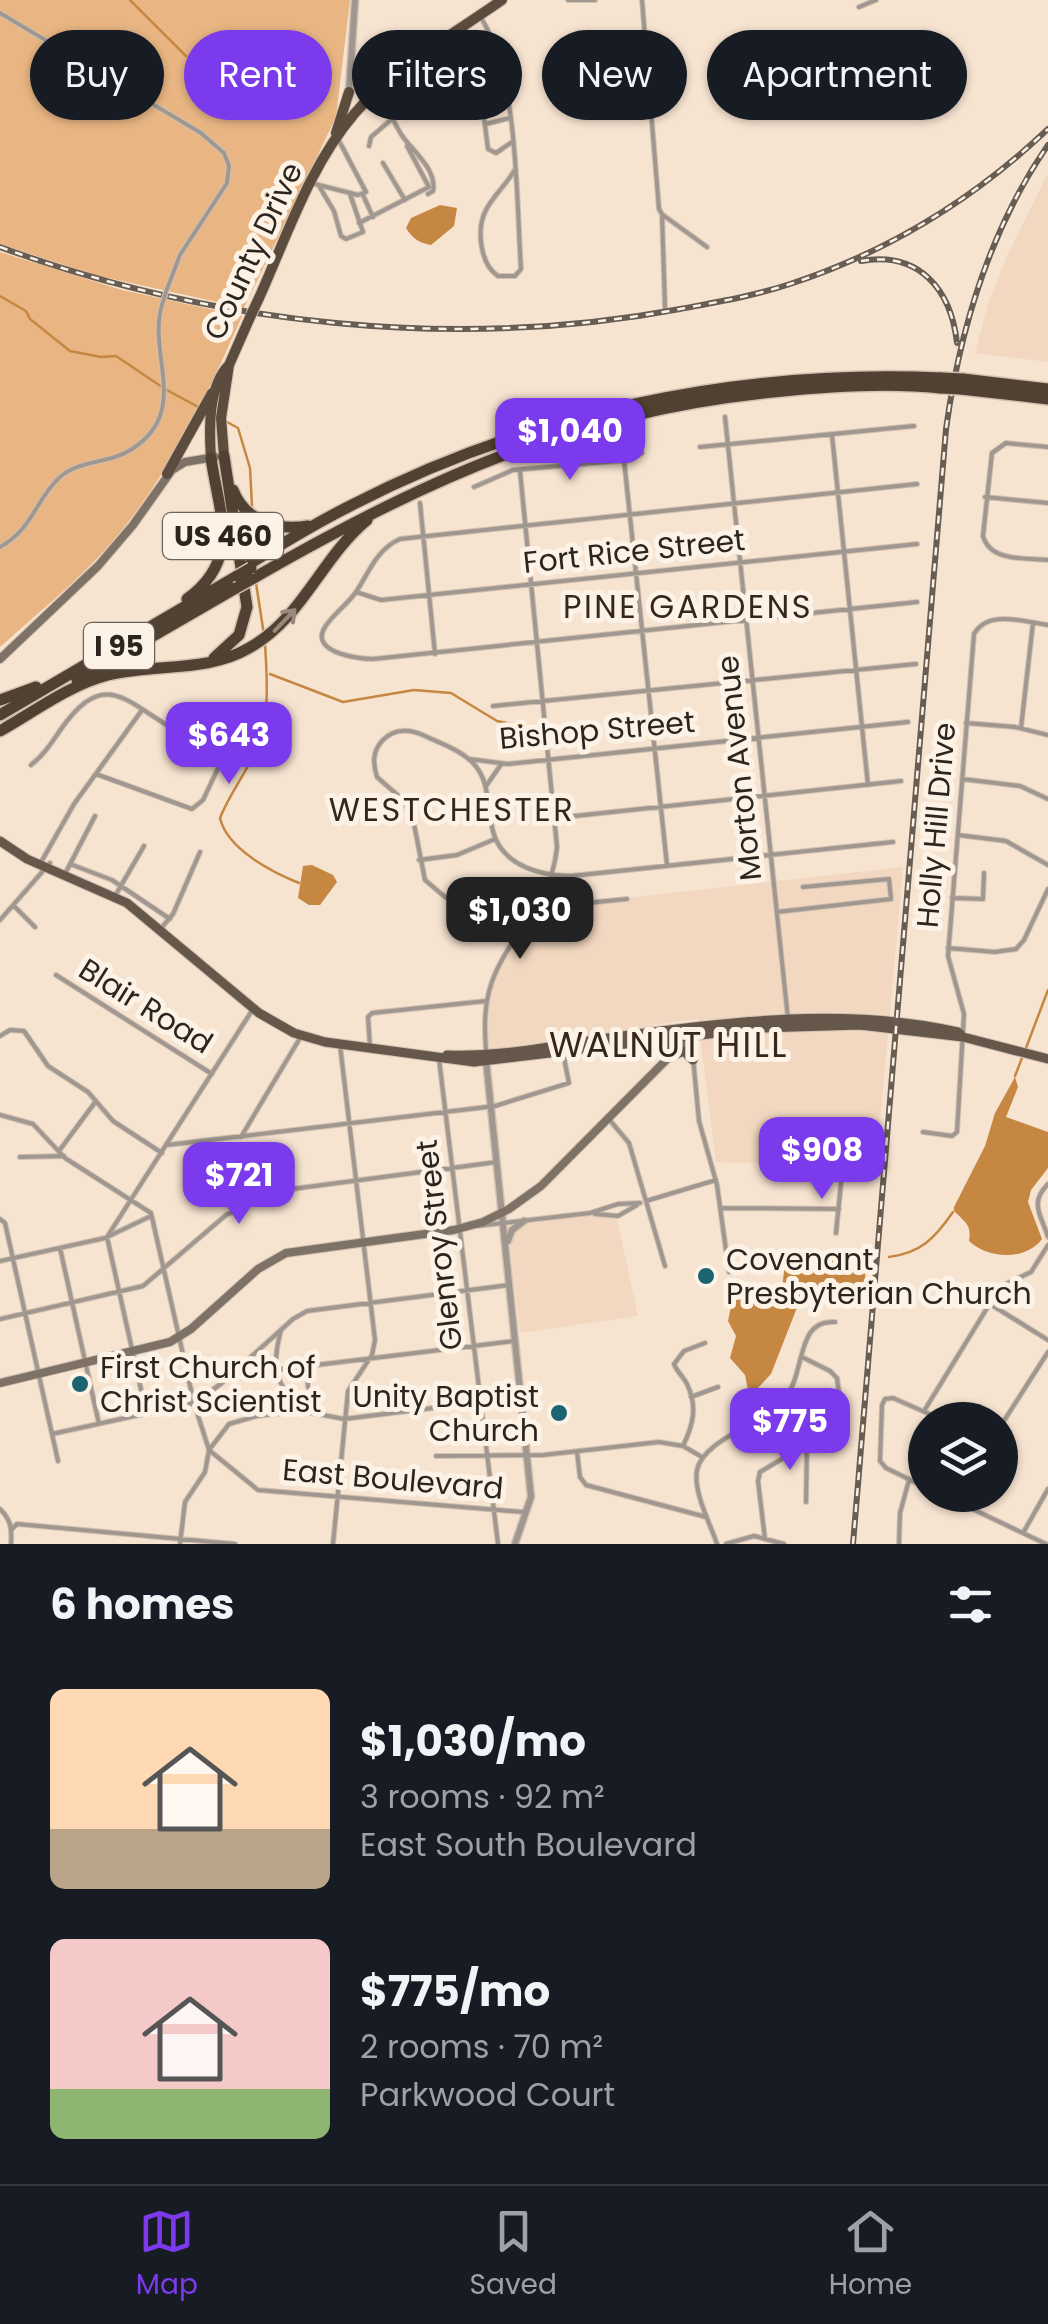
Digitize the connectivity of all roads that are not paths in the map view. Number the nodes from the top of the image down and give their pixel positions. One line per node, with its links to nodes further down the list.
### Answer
1 (355, 0): 13 (street)
2 (502, 0): 9 (highway, County Drive / US 460)
3 (568, 0): 4 (street)
4 (595, 0)
5 (642, 0): 33 (street)
6 (876, 0): 7 (street)
7 (859, 7)
8 (0, 12): 69 (street, bridge)
9 (480, 16): 10 (highway, County Drive / US 460); 12 (street)
10 (464, 27): 11 (highway, County Drive / US 460); 21 (street)
11 (460, 30)
12 (487, 30)
13 (349, 93): 14 (highway); 20 (street); 22 (highway)
14 (352, 96)
15 (352, 117): 20 (highway, County Drive / US 460)
16 (391, 120): 24 (street)
17 (394, 120): 30 (street)
18 (502, 120): 21 (street)
19 (510, 120): 23 (street)
20 (347, 123): 22 (highway, County Drive / US 460)
21 (486, 124): 23 (street)
22 (334, 141): 28 (highway, County Drive / US 460); 31 (street)
23 (512, 142): 27 (street)
24 (369, 146)
25 (406, 146): 32 (street)
26 (383, 163): 32 (street)
27 (514, 171): 27 (street)
28 (315, 184): 29 (street); 35 (street); 38 (highway, County Drive / US 460, bridge)
29 (350, 194): 31 (street); 35 (street)
30 (428, 194)
31 (363, 195): 34 (street)
32 (406, 200): 34 (street)
33 (662, 214): 36 (street); 37 (street)
34 (373, 217): 35 (street)
35 (360, 223)
36 (707, 247)
37 (664, 306)
38 (229, 365): 40 (highway, County Drive / US 460); 51 (highway, County Drive / US 460)
39 (941, 383): 41 (highway, bridge); 54 (highway); 59 (highway)
40 (218, 384): 51 (highway, County Drive / US 460); 55 (highway)
41 (962, 384): 42 (highway); 43 (highway)
42 (1048, 388)
43 (1048, 398)
44 (725, 417): 47 (street, Morton Avenue)
45 (914, 426): 46 (street)
46 (832, 435): 47 (street); 58 (street)
47 (727, 446): 49 (street); 63 (street, Morton Avenue)
48 (1048, 446): 60 (street)
49 (700, 447)
50 (642, 453): 52 (street)
51 (220, 459): 55 (main road); 65 (highway); 79 (highway, US 460); 89 (highway, US 460)
52 (624, 460): 53 (street); 64 (street)
53 (520, 471): 57 (street); 66 (street)
54 (426, 473): 65 (highway); 73 (highway)
55 (167, 474): 88 (main road)
56 (917, 484): 58 (street)
57 (474, 487)
58 (838, 493): 63 (street); 70 (street)
59 (408, 494): 73 (highway); 89 (highway, one-way to 59)
60 (986, 497): 61 (street); 71 (street)
61 (1048, 503)
62 (420, 504): 67 (street)
63 (733, 504): 64 (street); 72 (street, Morton Avenue)
64 (630, 515): 66 (street); 74 (street)
65 (317, 524): 73 (highway)
66 (526, 526): 67 (street); 76 (street)
67 (422, 537): 77 (street); 78 (street)
68 (917, 544): 70 (street, Fort Rice Street)
69 (0, 547)
70 (844, 552): 72 (street, Fort Rice Street); 81 (street)
71 (1048, 560)
72 (740, 562): 74 (street, Fort Rice Street); 82 (street, Morton Avenue)
73 (251, 570): 75 (highway, bridge)
74 (636, 573): 76 (street, Fort Rice Street); 85 (street)
75 (237, 578): 79 (highway); 99 (highway, I 95); 104 (highway, I 95)
76 (532, 584): 78 (street, Fort Rice Street); 86 (street)
77 (356, 592): 78 (street, Fort Rice Street); 87 (street)
78 (428, 595): 87 (street)
79 (184, 601): 93 (highway, US 460)
80 (917, 602): 81 (street)
81 (850, 610): 82 (street); 91 (street)
82 (746, 621): 85 (street); 92 (street, Morton Avenue)
83 (1033, 623): 84 (street); 101 (street, Holly Hill Drive); 103 (street)
84 (1048, 625)
85 (642, 632): 86 (street); 94 (street)
86 (538, 643): 87 (street); 96 (street)
87 (435, 654)
88 (0, 658)
89 (200, 664): 104 (highway)
90 (916, 664): 91 (street)
91 (856, 668): 92 (street); 102 (street)
92 (752, 679): 94 (street); 106 (street, Morton Avenue)
93 (36, 688): 95 (highway); 99 (highway, US 460)
94 (648, 690): 96 (street); 107 (street)
95 (0, 700)
96 (544, 701): 97 (street); 108 (street)
97 (493, 706)
98 (142, 710): 110 (street); 112 (street); 112 (street)
99 (0, 712)
100 (908, 722): 102 (street, Bishop Street)
101 (966, 723): 103 (street); 113 (street, Holly Hill Drive)
102 (862, 726): 106 (street, Bishop Street); 115 (street)
103 (1021, 728): 105 (street)
104 (0, 730)
105 (1048, 736)
106 (758, 737): 107 (street, Bishop Street); 117 (street, Morton Avenue)
107 (654, 748): 108 (street, Bishop Street); 119 (street)
108 (550, 759): 111 (street, Bishop Street); 121 (street)
109 (469, 760): 111 (street, Bishop Street); 116 (street); 129 (street)
110 (31, 764)
111 (502, 764): 116 (street)
112 (96, 774): 130 (street)
113 (962, 779): 118 (street); 122 (street, Holly Hill Drive)
114 (901, 781): 115 (street)
115 (868, 785): 117 (street)
116 (486, 786): 124 (street)
117 (764, 796): 119 (street); 128 (street, Morton Avenue)
118 (1048, 798)
119 (660, 807): 121 (street); 132 (street)
120 (95, 816): 133 (street)
121 (556, 818): 135 (street)
122 (958, 835): 131 (street); 140 (street, Holly Hill Drive)
123 (0, 838): 130 (main road)
124 (495, 839): 129 (street); 135 (street)
125 (893, 842): 128 (street)
126 (144, 846): 138 (street)
127 (200, 852): 146 (street)
128 (770, 854): 132 (street); 144 (street, Morton Avenue)
129 (419, 860): 142 (street)
130 (45, 864): 133 (main road); 138 (main road); 141 (street)
131 (1048, 865)
132 (667, 866): 135 (street)
133 (68, 867): 138 (main road)
134 (984, 873): 140 (street)
135 (552, 874): 143 (street)
136 (803, 887): 144 (street)
137 (1048, 890): 148 (street)
138 (118, 891): 146 (main road); 151 (main road)
139 (626, 898): 143 (street)
140 (952, 898): 148 (street, Holly Hill Drive)
141 (14, 905): 145 (street); 147 (street)
142 (471, 905)
143 (538, 908): 150 (street)
144 (776, 912): 153 (street, Morton Avenue)
145 (0, 920)
146 (166, 923): 151 (main road)
147 (36, 927)
148 (948, 948): 152 (street, Holly Hill Drive)
149 (56, 975): 168 (street, Blair Road)
150 (486, 1002): 161 (street); 165 (street)
151 (254, 1007): 156 (main road); 168 (street)
152 (964, 1014): 154 (street); 158 (street, Holly Hill Drive)
153 (788, 1022): 154 (main road); 155 (main road); 158 (main road)
154 (950, 1030): 158 (main road)
155 (691, 1032): 159 (main road); 164 (main road); 165 (main road); 167 (street)
156 (303, 1034): 160 (main road); 176 (street)
157 (0, 1036): 169 (street)
158 (963, 1037): 166 (main road); 175 (street, Holly Hill Drive)
159 (663, 1039): 162 (main road); 164 (main road)
160 (340, 1043): 161 (main road); 174 (street)
161 (370, 1047): 163 (main road)
162 (563, 1053): 165 (main road); 170 (street)
163 (439, 1057): 165 (main road); 171 (street, Glenroy Street)
164 (669, 1057): 167 (main road); 173 (main road)
165 (486, 1058): 170 (street)
166 (1048, 1059)
167 (693, 1060): 185 (street)
168 (212, 1074): 177 (street)
169 (96, 1101): 178 (street); 179 (street)
170 (491, 1106): 171 (street); 181 (street)
171 (446, 1112): 174 (street); 182 (street, Glenroy Street)
172 (0, 1116): 179 (street)
173 (608, 1118): 188 (street); 191 (main road)
174 (350, 1124): 176 (street); 184 (street)
175 (922, 1132)
176 (241, 1137): 177 (street)
177 (167, 1145): 178 (street)
178 (162, 1152): 187 (street)
179 (62, 1154): 180 (street); 187 (street)
180 (20, 1157)
181 (497, 1162): 182 (street); 191 (street)
182 (452, 1168): 184 (street); 198 (street, Glenroy Street)
183 (842, 1173): 190 (street)
184 (357, 1180): 202 (street); 209 (street)
185 (716, 1180): 188 (street); 189 (street)
186 (1048, 1184): 201 (street)
187 (132, 1200): 193 (street); 200 (street)
188 (644, 1202): 192 (street); 192 (street); 208 (street)
189 (720, 1208): 190 (street); 210 (street)
190 (838, 1210): 199 (street)
191 (503, 1213): 196 (street); 197 (main road)
192 (590, 1213): 195 (street)
193 (152, 1216): 200 (street); 209 (street)
194 (2, 1221): 206 (street)
195 (524, 1221): 196 (street); 205 (street)
196 (504, 1224): 197 (street); 205 (street)
197 (470, 1226): 198 (main road)
198 (460, 1229): 202 (main road); 212 (street, Glenroy Street)
199 (836, 1233)
200 (107, 1237): 204 (street); 213 (street)
201 (1048, 1237)
202 (364, 1241): 215 (street); 221 (main road)
203 (1048, 1244): 216 (street)
204 (60, 1248): 206 (street); 214 (street)
205 (507, 1248): 211 (street)
206 (13, 1258): 207 (street); 217 (street)
207 (0, 1261)
208 (665, 1266)
209 (164, 1270): 213 (street); 221 (street)
210 (729, 1272)
211 (510, 1285): 212 (street); 222 (street)
212 (467, 1290): 215 (street); 225 (street, Glenroy Street)
213 (120, 1292): 214 (street); 226 (street)
214 (72, 1302): 217 (street); 230 (street)
215 (371, 1302): 220 (street); 229 (street)
216 (990, 1304): 223 (street); 240 (street)
217 (25, 1314): 218 (street); 233 (street)
218 (0, 1319)
219 (836, 1322): 228 (street)
220 (281, 1330): 232 (street); 242 (street)
221 (179, 1337): 226 (main road); 242 (street)
222 (516, 1340): 225 (street); 238 (street)
223 (1048, 1340)
224 (705, 1343): 237 (street)
225 (474, 1346): 229 (street); 239 (street, Glenroy Street)
226 (133, 1352): 230 (main road); 245 (street)
227 (1048, 1352): 241 (street)
228 (803, 1358): 249 (street); 256 (street)
229 (368, 1359): 231 (street); 246 (street)
230 (86, 1363): 233 (main road); 247 (street)
231 (307, 1366): 232 (street); 235 (street)
232 (275, 1370): 244 (street)
233 (39, 1374): 234 (main road); 248 (street)
234 (0, 1382)
235 (308, 1387)
236 (718, 1387): 237 (street)
237 (691, 1396): 250 (street)
238 (522, 1397): 239 (street); 255 (street)
239 (481, 1402): 246 (street); 254 (street, Glenroy Street)
240 (930, 1402)
241 (1016, 1402)
242 (194, 1403): 245 (street); 251 (street)
243 (908, 1405): 258 (street)
244 (302, 1411): 246 (street); 251 (street)
245 (146, 1413): 247 (street)
246 (344, 1419): 261 (street)
247 (99, 1424): 248 (street)
248 (52, 1434): 257 (street)
249 (808, 1444): 262 (street); 270 (street)
250 (683, 1446): 252 (street); 256 (street)
251 (209, 1450): 261 (street, East Boulevard); 271 (street)
252 (577, 1452): 255 (street); 267 (street)
253 (436, 1456): 254 (street)
254 (487, 1456): 255 (street); 264 (street, Glenroy Street)
255 (528, 1456): 265 (street)
256 (703, 1457): 267 (street)
257 (58, 1461)
258 (908, 1479)
259 (908, 1487): 280 (street)
260 (1048, 1489): 269 (street)
261 (338, 1496): 264 (street, East Boulevard); 274 (street)
262 (806, 1502)
263 (0, 1509): 268 (street)
264 (494, 1510): 265 (street, East Boulevard); 275 (street, Glenroy Street)
265 (528, 1512): 276 (street)
266 (979, 1512): 269 (street)
267 (708, 1516): 277 (street)
268 (12, 1529): 271 (street); 272 (street)
269 (1023, 1533): 281 (street)
270 (765, 1539): 278 (street); 279 (street)
271 (181, 1542): 273 (street)
272 (11, 1544)
273 (235, 1544)
274 (333, 1544)
275 (498, 1544)
276 (517, 1544)
277 (717, 1544)
278 (726, 1544)
279 (784, 1544)
280 (899, 1544)
281 (1046, 1544)

